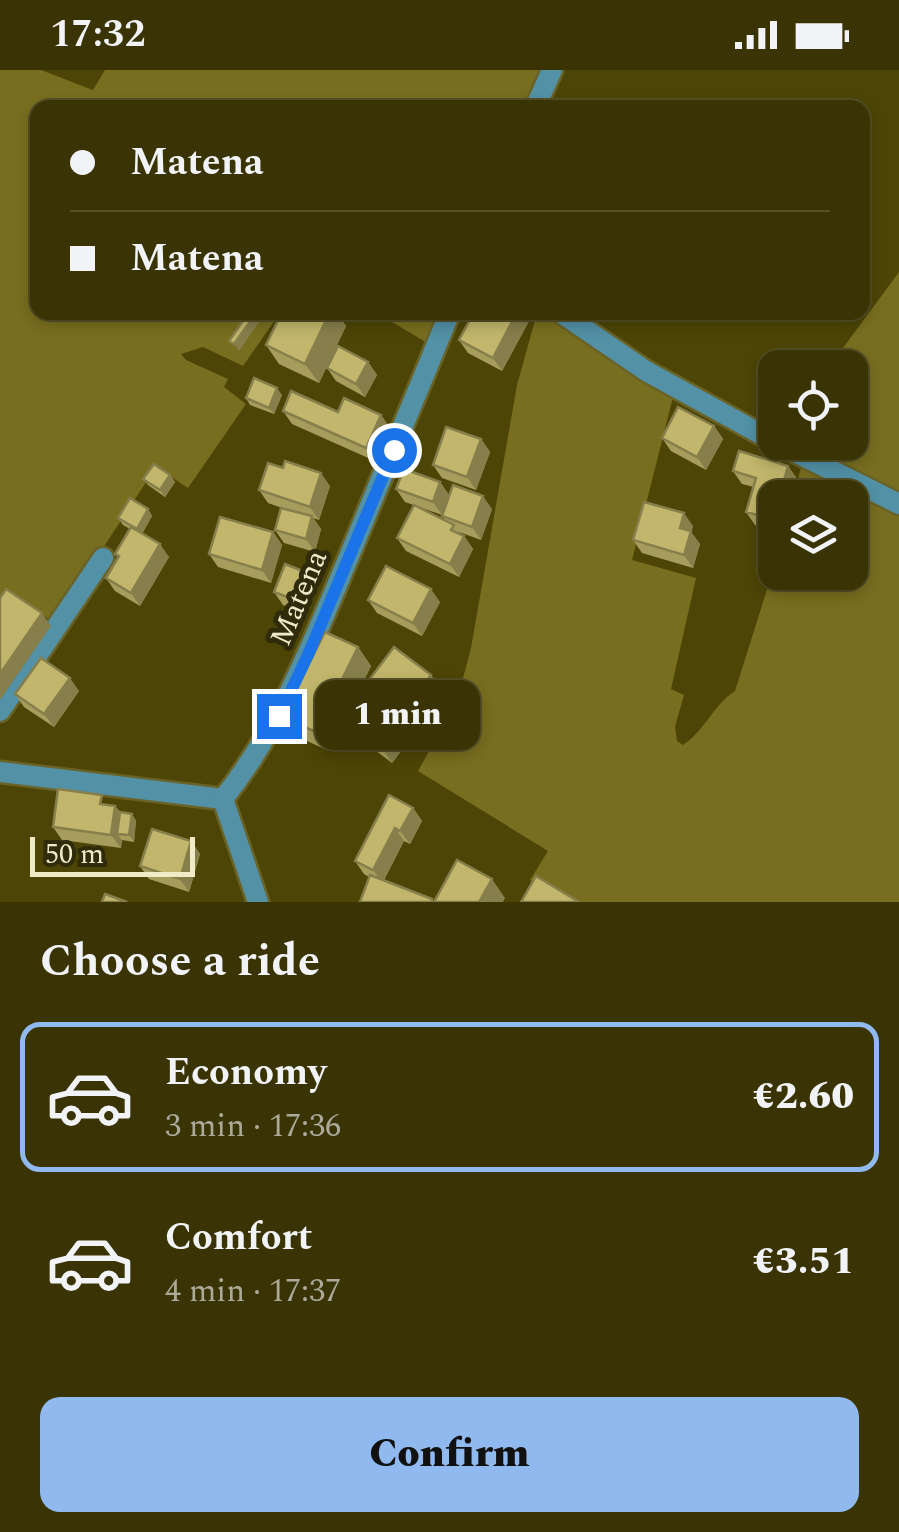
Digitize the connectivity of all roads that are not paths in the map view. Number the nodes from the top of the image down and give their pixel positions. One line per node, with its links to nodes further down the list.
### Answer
1 (552, 70): 2 (street)
2 (538, 100)
3 (447, 320): 11 (street, Matena)
4 (572, 320): 5 (street)
5 (758, 433)
6 (811, 460): 7 (street)
7 (899, 504)
8 (103, 558): 9 (street)
9 (0, 711)
10 (0, 772): 11 (street)
11 (224, 799): 12 (street)
12 (258, 902)

